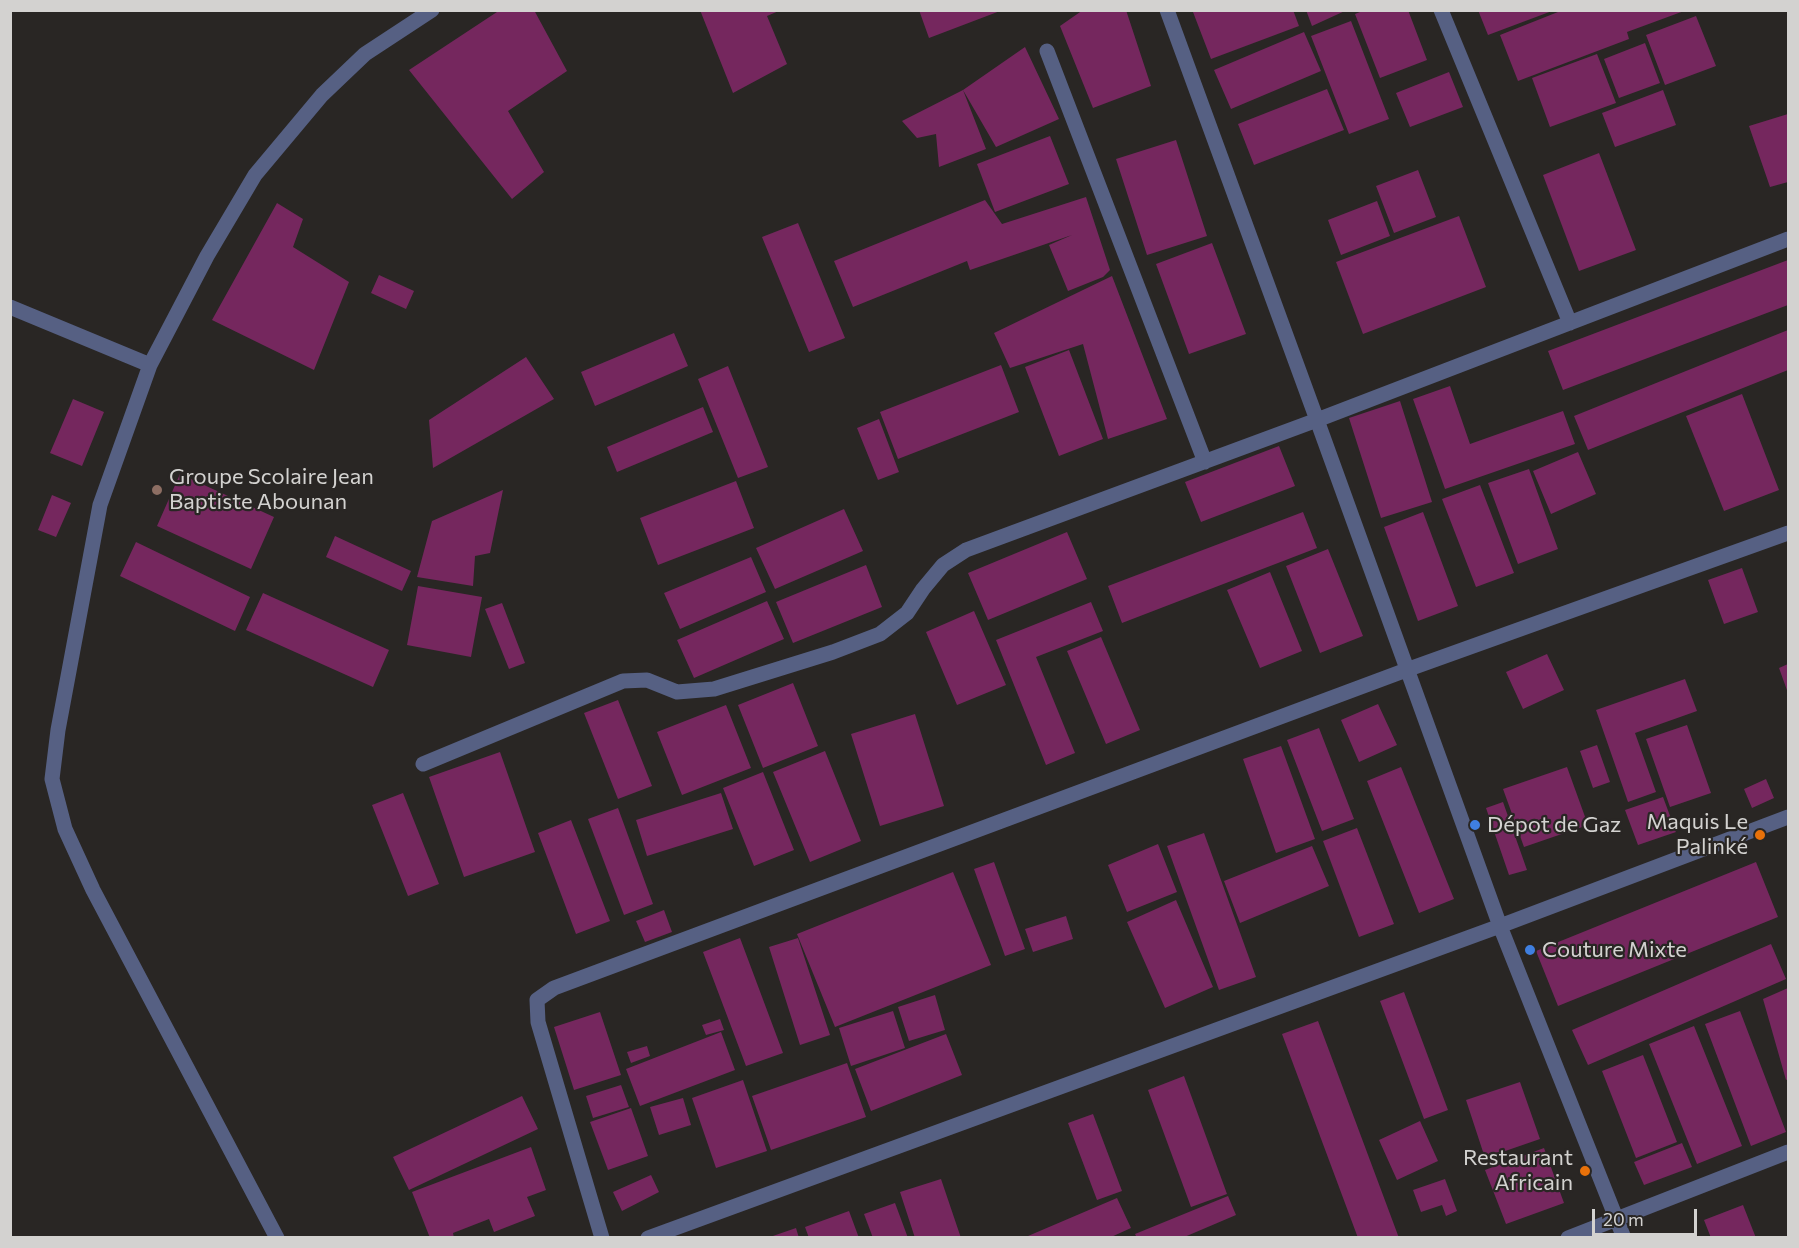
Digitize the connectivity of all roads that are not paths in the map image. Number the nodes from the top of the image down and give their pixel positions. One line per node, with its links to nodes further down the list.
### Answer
1 (432, 10): 8 (street)
2 (1167, 10): 9 (street)
3 (1442, 10): 7 (street)
4 (1047, 51): 10 (street)
5 (1788, 239): 7 (street)
6 (10, 307): 8 (street)
7 (1570, 323): 9 (street)
8 (150, 365): 18 (street)
9 (1317, 420): 10 (street); 12 (street)
10 (1205, 462): 13 (street)
11 (1788, 533): 12 (street)
12 (1409, 669): 15 (street); 19 (street)
13 (423, 764)
14 (1788, 817): 15 (street)
15 (1500, 926): 17 (street); 20 (street)
16 (1788, 1152): 17 (street)
17 (1617, 1218): 21 (street); 22 (street)
18 (277, 1238)
19 (602, 1238)
20 (648, 1238)
21 (1568, 1238)
22 (1624, 1238)

